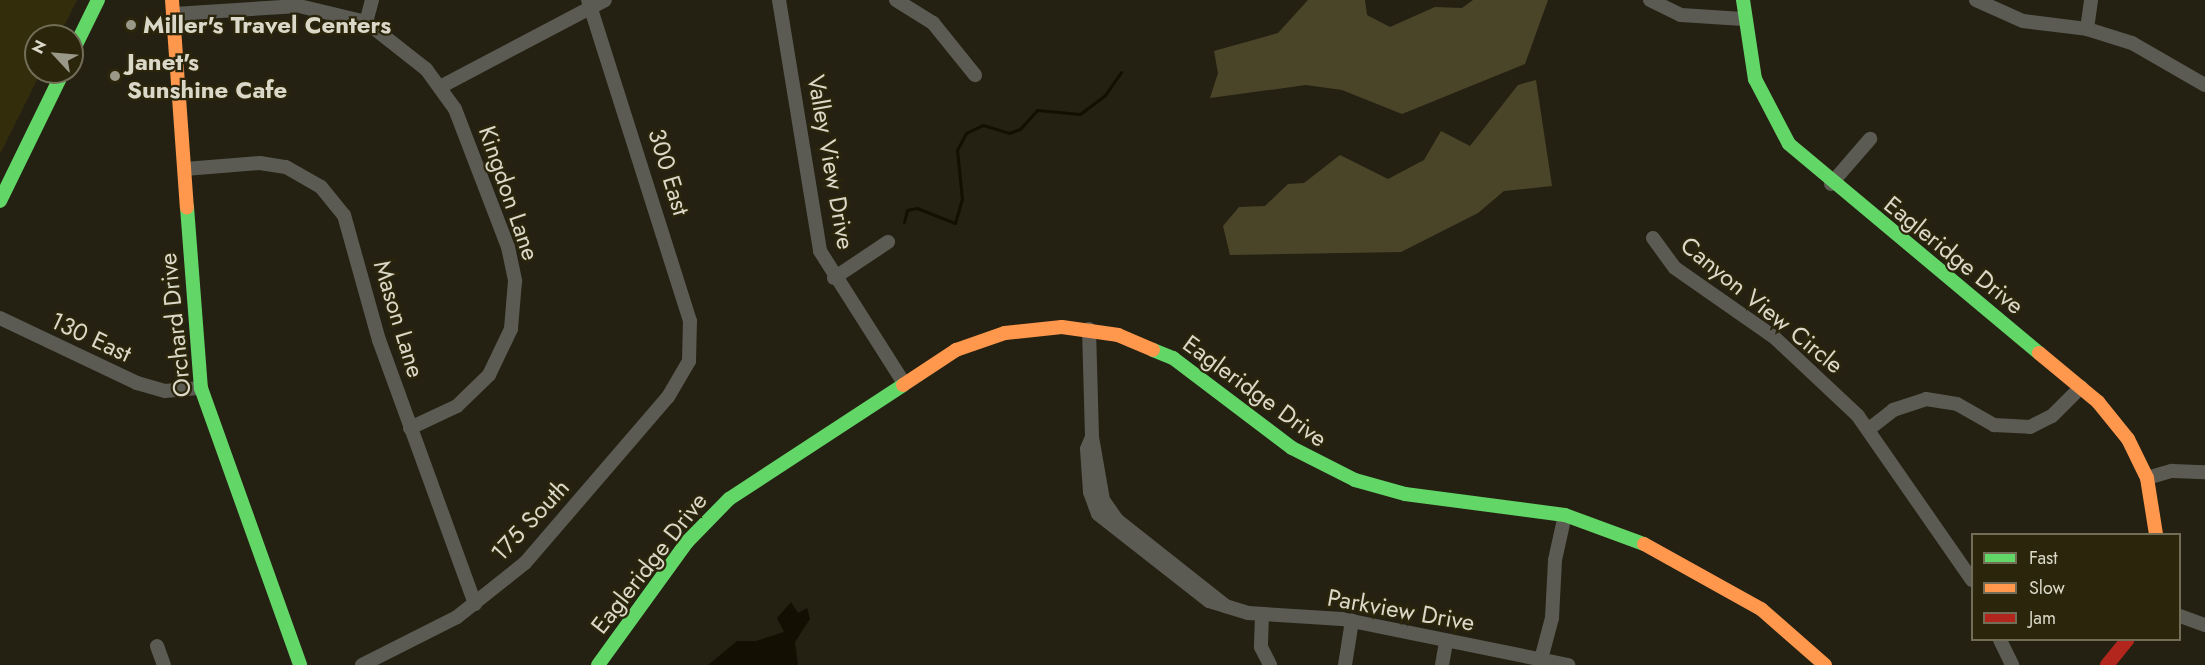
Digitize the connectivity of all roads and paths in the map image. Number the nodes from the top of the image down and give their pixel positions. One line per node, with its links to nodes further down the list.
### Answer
1 (98, 0): 14 (main road)
2 (372, 0): 13 (street)
3 (605, 0): 10 (street)
4 (779, 0): 26 (street, Valley View Drive)
5 (896, 0): 16 (street)
6 (1650, 0): 12 (street)
7 (1743, 0): 12 (main road, Eagleridge Drive)
8 (1976, 0): 15 (street)
9 (2091, 0): 15 (street)
10 (590, 3): 19 (street); 29 (street, 300 East)
11 (173, 7): 13 (street); 21 (main road, Orchard Drive)
12 (1743, 19): 22 (main road, Eagleridge Drive)
13 (366, 22): 19 (street, Kingdon Lane)
14 (84, 29)
15 (2087, 29): 18 (street)
16 (975, 75)
17 (57, 84): 23 (main road)
18 (2205, 85)
19 (442, 86): 33 (street, Kingdon Lane)
20 (1870, 139): 22 (street)
21 (185, 169): 32 (main road, Orchard Drive); 33 (street, Mason Lane)
22 (1831, 184): 31 (main road, Eagleridge Drive)
23 (0, 201)
24 (1653, 238): 34 (street, Canyon View Circle)
25 (888, 242): 26 (street)
26 (834, 278): 30 (street, Valley View Drive)
27 (0, 318): 32 (street, 130 East)
28 (1089, 329): 30 (main road, Eagleridge Drive); 37 (main road, Eagleridge Drive); 41 (street, Parkview Drive)
29 (689, 361): 40 (street, 175 South)
30 (903, 382): 53 (main road, Eagleridge Drive)
31 (2081, 387): 34 (street); 36 (main road, Eagleridge Drive)
32 (201, 388): 51 (main road, Orchard Drive)
33 (410, 428): 40 (street, Mason Lane)
34 (1869, 429): 39 (street, Canyon View Circle)
35 (2205, 472): 36 (street)
36 (2147, 478): 38 (main road, Eagleridge Drive)
37 (1565, 515): 49 (street); 58 (main road, Eagleridge Drive)
38 (2156, 533)
39 (1971, 579)
40 (475, 604): 52 (street, 175 South)
41 (1262, 615): 43 (street, Parkview Drive); 54 (street)
42 (2181, 616): 44 (street)
43 (1352, 621): 47 (street, Parkview Drive); 55 (street)
44 (2205, 625)
45 (2001, 641): 59 (street)
46 (2125, 641): 60 (main road)
47 (1446, 643): 49 (street, Parkview Drive); 56 (street)
48 (157, 646): 50 (street)
49 (1541, 661): 57 (street, Parkview Drive)
50 (164, 665)
51 (300, 665)
52 (362, 665)
53 (598, 665)
54 (1270, 665)
55 (1345, 665)
56 (1442, 665)
57 (1568, 665)
58 (1825, 665)
59 (2012, 665)
60 (2107, 665)

